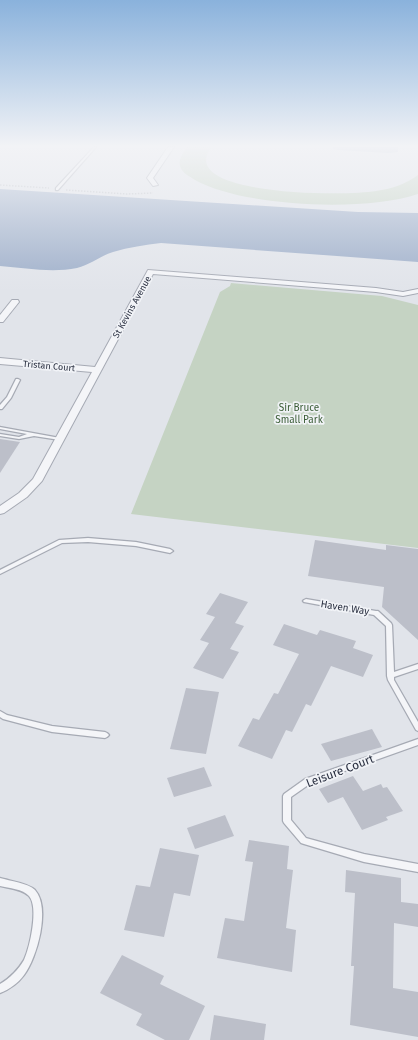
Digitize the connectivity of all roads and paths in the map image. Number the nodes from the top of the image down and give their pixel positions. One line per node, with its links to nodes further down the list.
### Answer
1 (418, 291): 5 (street, St Kevins Avenue)
2 (15, 302): 3 (street)
3 (0, 320)
4 (0, 361): 5 (street, Tristan Court)
5 (97, 370): 11 (street, St Kevins Avenue)
6 (18, 380): 7 (lane)
7 (0, 408)
8 (0, 428): 9 (lane)
9 (36, 434): 10 (lane); 11 (lane)
10 (0, 435)
11 (60, 438): 12 (street, St Kevins Avenue)
12 (0, 511)
13 (170, 551): 14 (lane)
14 (0, 572)
15 (306, 601): 17 (lane, Haven Way)
16 (418, 666): 17 (lane)
17 (390, 676): 19 (lane, Haven Way)
18 (0, 714): 20 (lane)
19 (418, 728)
20 (105, 736)
21 (418, 742): 22 (lane, Leisure Court)
22 (418, 868)
23 (0, 882): 24 (lane)
24 (0, 989)

